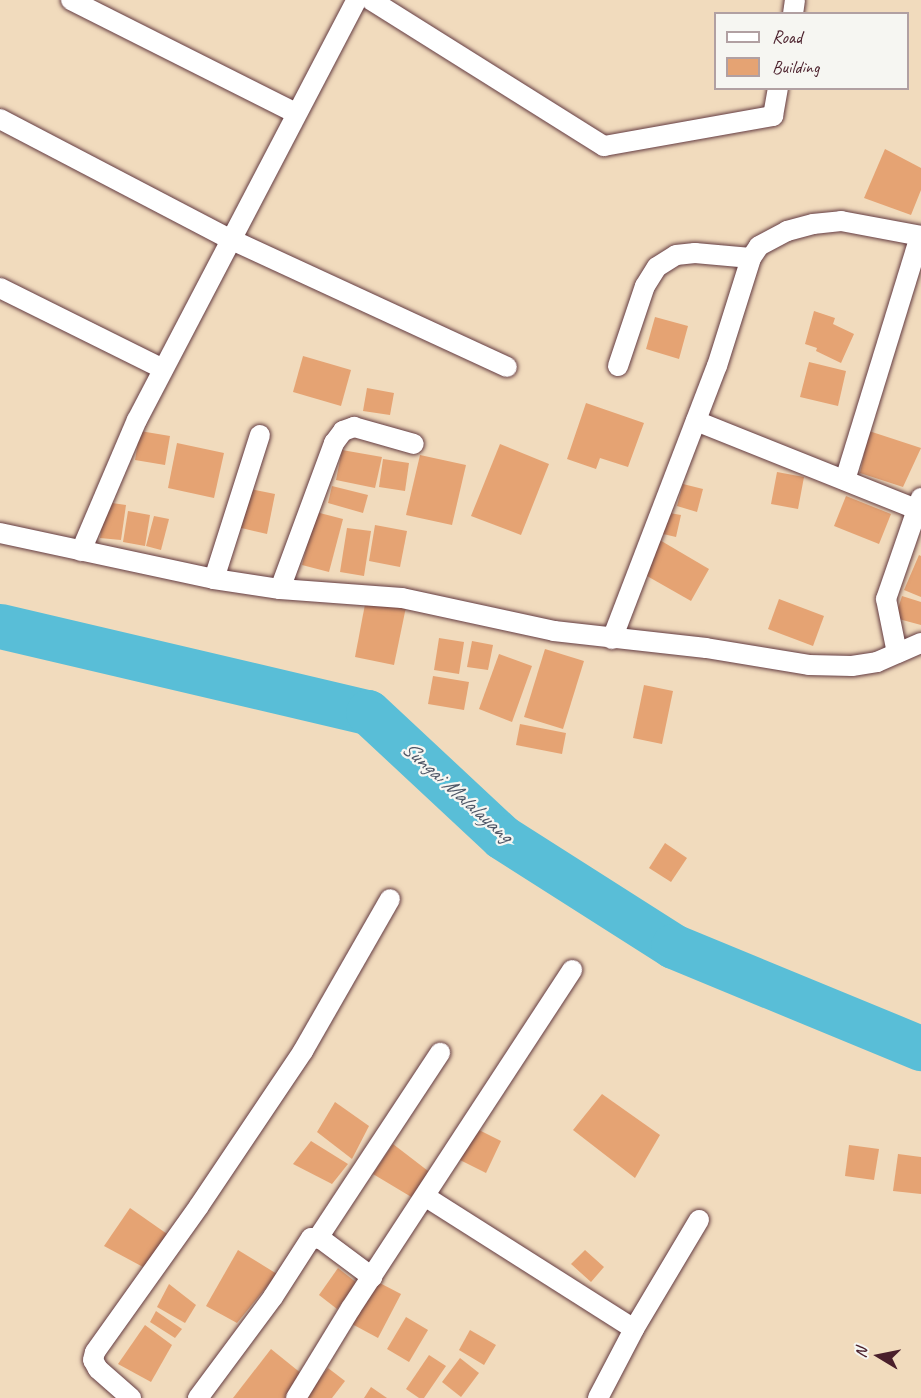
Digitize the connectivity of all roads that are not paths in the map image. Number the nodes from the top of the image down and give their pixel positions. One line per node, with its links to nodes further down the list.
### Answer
1 (71, 0): 5 (street)
2 (357, 0): 5 (street)
3 (370, 0): 4 (street)
4 (778, 90)
5 (296, 113): 8 (street)
6 (0, 119): 8 (street)
7 (920, 236): 9 (street); 17 (street)
8 (230, 239): 12 (street); 13 (street)
9 (751, 258): 11 (street); 14 (street)
10 (0, 288): 13 (street)
11 (618, 366)
12 (507, 367)
13 (164, 369): 20 (street)
14 (696, 421): 17 (street); 23 (street)
15 (260, 435): 21 (street)
16 (414, 444): 22 (street)
17 (845, 480): 18 (street)
18 (919, 503): 25 (street)
19 (0, 533): 20 (street)
20 (81, 551): 21 (street)
21 (214, 579): 22 (street)
22 (280, 590): 23 (street)
23 (612, 639): 25 (street)
24 (921, 643): 25 (street)
25 (897, 653)
26 (390, 899): 34 (street)
27 (572, 970): 29 (street)
28 (440, 1053): 31 (street)
29 (426, 1197): 32 (street); 33 (street)
30 (699, 1220): 33 (street)
31 (318, 1238): 32 (street); 35 (street)
32 (372, 1277): 36 (street)
33 (634, 1329): 37 (street)
34 (131, 1398)
35 (198, 1398)
36 (296, 1398)
37 (598, 1398)

